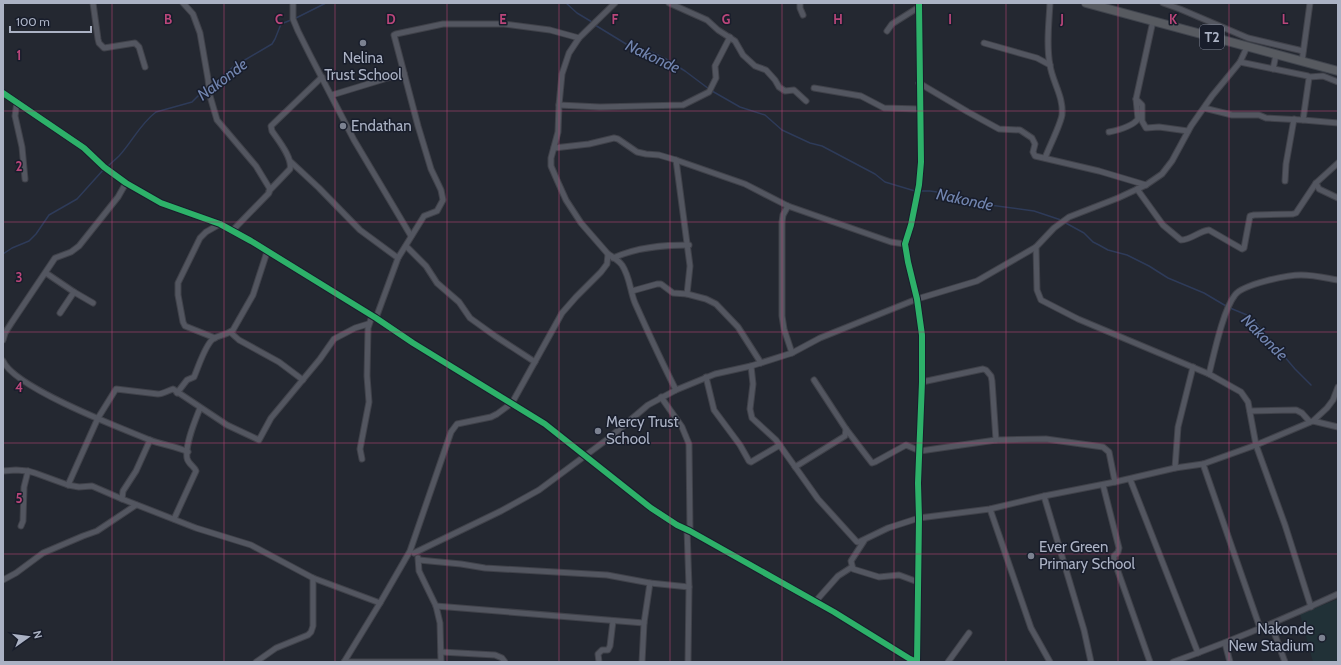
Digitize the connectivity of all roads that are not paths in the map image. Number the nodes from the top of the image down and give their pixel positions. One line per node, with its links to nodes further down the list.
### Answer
1 (93, 3): 24 (street)
2 (183, 3): 59 (street)
3 (293, 3): 30 (street)
4 (615, 3): 16 (street)
5 (669, 3): 15 (street)
6 (800, 3): 12 (street)
7 (1050, 3): 23 (street)
8 (1086, 3): 13 (highway, T2)
9 (1163, 3): 19 (street)
10 (1310, 3): 19 (street)
11 (919, 5): 14 (street); 33 (street)
12 (803, 15)
13 (1152, 21): 18 (highway, T2); 37 (street)
14 (887, 31)
15 (730, 37): 38 (street); 40 (street)
16 (579, 38): 28 (street); 40 (street)
17 (984, 43): 23 (street)
18 (1247, 47): 20 (highway, T2); 22 (street)
19 (1303, 51): 21 (street)
20 (1276, 55): 21 (highway, T2); 26 (street)
21 (1302, 61): 25 (highway, T2)
22 (1240, 62): 26 (street); 41 (street)
23 (1050, 65): 49 (street)
24 (145, 67)
25 (1325, 67): 27 (highway, T2); 29 (street)
26 (1273, 69): 31 (street)
27 (1338, 71)
28 (404, 73): 36 (street); 64 (street)
29 (1323, 76): 31 (street); 32 (street)
30 (322, 77): 36 (street); 51 (street)
31 (1309, 77): 44 (street)
32 (1338, 82)
33 (919, 83): 42 (street); 49 (street)
34 (814, 88): 42 (street)
35 (3, 93): 39 (street)
36 (332, 96): 64 (street)
37 (1136, 99): 46 (street); 47 (street)
38 (806, 101)
39 (17, 102): 53 (street); 55 (street)
40 (559, 105): 48 (street)
41 (1204, 108): 43 (street); 46 (street)
42 (920, 109): 65 (street)
43 (1294, 119): 44 (street); 54 (street)
44 (1303, 120): 45 (street)
45 (1338, 123)
46 (1188, 131): 57 (street)
47 (1109, 132)
48 (554, 148): 50 (street); 70 (street)
49 (1045, 158): 57 (street)
50 (676, 160): 61 (street); 66 (street)
51 (290, 162): 59 (street); 71 (street)
52 (1338, 163): 56 (street)
53 (26, 179)
54 (1285, 181)
55 (126, 183): 62 (street); 73 (street)
56 (1316, 183): 58 (street); 60 (street)
57 (1146, 185): 58 (street)
58 (1137, 189): 68 (street)
59 (270, 191): 63 (street)
60 (1338, 198)
61 (788, 206): 65 (street); 87 (street)
62 (220, 224): 63 (street); 85 (street)
63 (232, 231): 69 (street)
64 (411, 236): 67 (street)
65 (905, 244): 78 (street)
66 (688, 245): 72 (street); 77 (street)
67 (406, 246): 71 (street); 89 (street)
68 (1036, 247): 78 (street); 92 (street)
69 (267, 252): 81 (street); 83 (street)
70 (608, 254): 72 (street); 89 (street)
71 (398, 258): 81 (street)
72 (613, 258): 75 (street)
73 (46, 273): 76 (street); 84 (street)
74 (1338, 280): 93 (street)
75 (632, 291): 77 (street); 99 (street)
76 (74, 292): 79 (street); 80 (street)
77 (687, 294): 90 (street)
78 (917, 300): 87 (street); 97 (street)
79 (93, 303)
80 (60, 313)
81 (374, 317): 82 (street); 102 (street)
82 (368, 324): 95 (street); 116 (street)
83 (230, 332): 85 (street); 95 (street)
84 (4, 333): 86 (street)
85 (215, 338): 100 (street)
86 (3, 340)
87 (792, 353): 90 (street)
88 (3, 361): 105 (street)
89 (535, 362): 102 (street)
90 (761, 363): 91 (street)
91 (751, 366): 94 (street); 112 (street)
92 (1193, 367): 93 (street); 119 (street)
93 (1209, 374): 104 (street)
94 (706, 377): 99 (street); 112 (street)
95 (303, 380): 103 (street)
96 (814, 380): 108 (street)
97 (922, 382): 110 (street); 113 (street)
98 (1338, 387): 106 (street)
99 (676, 390): 101 (street)
100 (177, 393): 103 (street); 105 (street)
101 (661, 397): 115 (street); 133 (street)
102 (512, 404): 115 (street); 135 (street)
103 (200, 408): 114 (street)
104 (1250, 411): 106 (street); 111 (street)
105 (98, 418): 109 (street); 125 (street)
106 (1311, 421): 107 (street); 111 (street)
107 (1338, 427)
108 (846, 429): 113 (street); 118 (street)
109 (150, 440): 114 (street); 127 (street)
110 (996, 440): 113 (street); 123 (street)
111 (1256, 445): 117 (street); 147 (street)
112 (780, 446): 118 (street)
113 (920, 451): 130 (street)
114 (188, 452): 131 (street)
115 (585, 456): 133 (street); 135 (street)
116 (362, 459)
117 (1203, 464): 119 (street); 151 (street)
118 (795, 467): 134 (street)
119 (1175, 468): 122 (street)
120 (3, 471): 121 (street)
121 (28, 471): 125 (street); 132 (street)
122 (1130, 479): 123 (street); 155 (street)
123 (1115, 482): 124 (street)
124 (1104, 484): 126 (street); 167 (street)
125 (68, 485): 127 (street)
126 (1044, 496): 129 (street); 166 (street)
127 (122, 499): 128 (street)
128 (136, 505): 131 (street); 139 (street)
129 (990, 509): 130 (street); 165 (street)
130 (919, 518): 134 (street); 140 (street)
131 (174, 520): 138 (street)
132 (21, 526)
133 (688, 530): 142 (street); 144 (street)
134 (864, 541): 137 (street)
135 (412, 552): 136 (street); 145 (street)
136 (419, 560): 141 (street); 146 (street)
137 (852, 567): 140 (street); 144 (street)
138 (313, 578): 145 (street); 157 (street)
139 (3, 580)
140 (918, 582): 156 (street)
141 (650, 583): 142 (street); 149 (street)
142 (689, 587): 163 (street)
143 (1338, 594): 147 (street)
144 (815, 602): 156 (street)
145 (380, 603): 158 (street)
146 (436, 606): 148 (street); 154 (street)
147 (1311, 607): 150 (street)
148 (613, 621): 149 (street); 161 (street)
149 (644, 624): 162 (street)
150 (1271, 624): 151 (street); 170 (street)
151 (1260, 628): 153 (street)
152 (969, 633): 164 (street)
153 (1225, 643): 155 (street); 169 (street)
154 (441, 652): 159 (street); 160 (street)
155 (1198, 653): 168 (street)
156 (909, 661)
157 (256, 662)
158 (344, 662): 159 (street)
159 (441, 662)
160 (505, 662)
161 (599, 662)
162 (642, 662)
163 (688, 662)
164 (948, 662)
165 (1050, 662)
166 (1091, 662)
167 (1150, 662)
168 (1175, 662)
169 (1230, 662)
170 (1285, 662)

